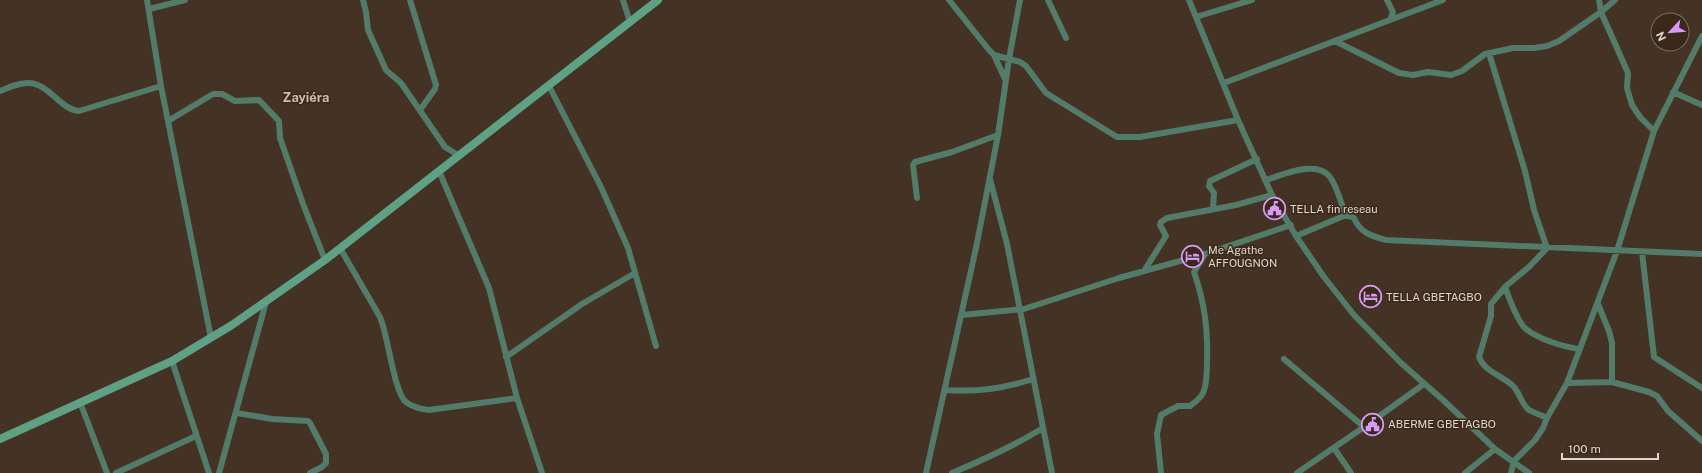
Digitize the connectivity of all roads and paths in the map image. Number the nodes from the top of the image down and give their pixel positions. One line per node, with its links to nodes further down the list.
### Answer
1 (147, 0): 16 (street)
2 (185, 0): 16 (street)
3 (363, 0): 34 (street)
4 (410, 0): 34 (street)
5 (623, 0): 20 (street)
6 (658, 0): 20 (main road)
7 (949, 0): 25 (street)
8 (1020, 0): 26 (street)
9 (1048, 0): 22 (street)
10 (1189, 0): 18 (street)
11 (1251, 0): 18 (street)
12 (1388, 0): 19 (street)
13 (1443, 0): 19 (street)
14 (1598, 0): 17 (street)
15 (1615, 0): 17 (street)
16 (148, 9): 29 (street)
17 (1601, 12): 24 (street); 37 (street)
18 (1196, 17): 28 (street)
19 (1390, 20): 23 (street)
20 (630, 22): 30 (main road)
21 (1702, 36): 32 (street)
22 (1066, 38)
23 (1335, 41): 24 (street); 28 (street)
24 (1489, 53): 51 (street)
25 (994, 55): 26 (street); 27 (street)
26 (1009, 59): 27 (street); 35 (street)
27 (1006, 80): 38 (street)
28 (1224, 83): 35 (street)
29 (161, 86): 31 (street); 36 (street)
30 (549, 86): 39 (main road); 58 (street)
31 (0, 91)
32 (1673, 92): 33 (street); 37 (street)
33 (1702, 105)
34 (420, 110): 39 (street)
35 (1238, 120): 40 (street)
36 (168, 121): 56 (street); 64 (street)
37 (1654, 130): 52 (street)
38 (998, 135): 42 (street); 45 (street)
39 (458, 155): 41 (main road)
40 (1257, 159): 43 (street); 46 (street)
41 (439, 172): 50 (main road); 67 (street)
42 (990, 177): 62 (street); 63 (street)
43 (1266, 180): 44 (street); 47 (street)
44 (1272, 194): 46 (street); 48 (street)
45 (917, 198)
46 (1213, 209): 57 (street)
47 (1346, 215): 49 (street); 51 (street)
48 (1291, 226): 49 (street); 54 (street)
49 (1296, 236): 73 (street)
50 (340, 248): 56 (main road); 76 (street)
51 (1548, 248): 52 (street); 59 (street)
52 (1617, 251): 53 (street); 61 (street)
53 (1642, 252): 55 (street); 74 (street)
54 (1205, 254): 57 (street); 97 (street)
55 (1702, 254)
56 (325, 260): 60 (main road)
57 (1144, 271): 62 (street)
58 (636, 273): 65 (street); 67 (street)
59 (1505, 287): 66 (street); 79 (street)
60 (266, 302): 64 (main road); 78 (street)
61 (1598, 304): 66 (street); 71 (street)
62 (1019, 309): 63 (street); 70 (street)
63 (962, 315): 75 (street)
64 (211, 338): 69 (main road)
65 (656, 346)
66 (1579, 349): 72 (street)
67 (506, 357): 76 (street)
68 (1284, 358): 80 (street)
69 (172, 361): 77 (main road); 82 (street)
70 (1033, 379): 75 (street); 81 (street)
71 (1612, 382): 72 (street); 84 (street)
72 (1567, 383): 79 (street)
73 (1424, 384): 80 (street); 86 (street)
74 (1702, 388)
75 (945, 390): 94 (street)
76 (517, 398): 93 (street)
77 (80, 402): 83 (main road); 88 (street)
78 (237, 413): 91 (street); 92 (street)
79 (1547, 418): 87 (street)
80 (1364, 427): 85 (street)
81 (1043, 428): 95 (street); 96 (street)
82 (196, 436): 89 (street); 90 (street)
83 (0, 439)
84 (1702, 441)
85 (1334, 448): 98 (street); 99 (street)
86 (1495, 450): 87 (street); 100 (street)
87 (1514, 461): 101 (street); 102 (street)
88 (107, 473)
89 (116, 473)
90 (209, 473)
91 (219, 473)
92 (310, 473)
93 (542, 473)
94 (926, 473)
95 (952, 473)
96 (1052, 473)
97 (1161, 473)
98 (1297, 473)
99 (1352, 473)
100 (1465, 473)
101 (1511, 473)
102 (1529, 473)

